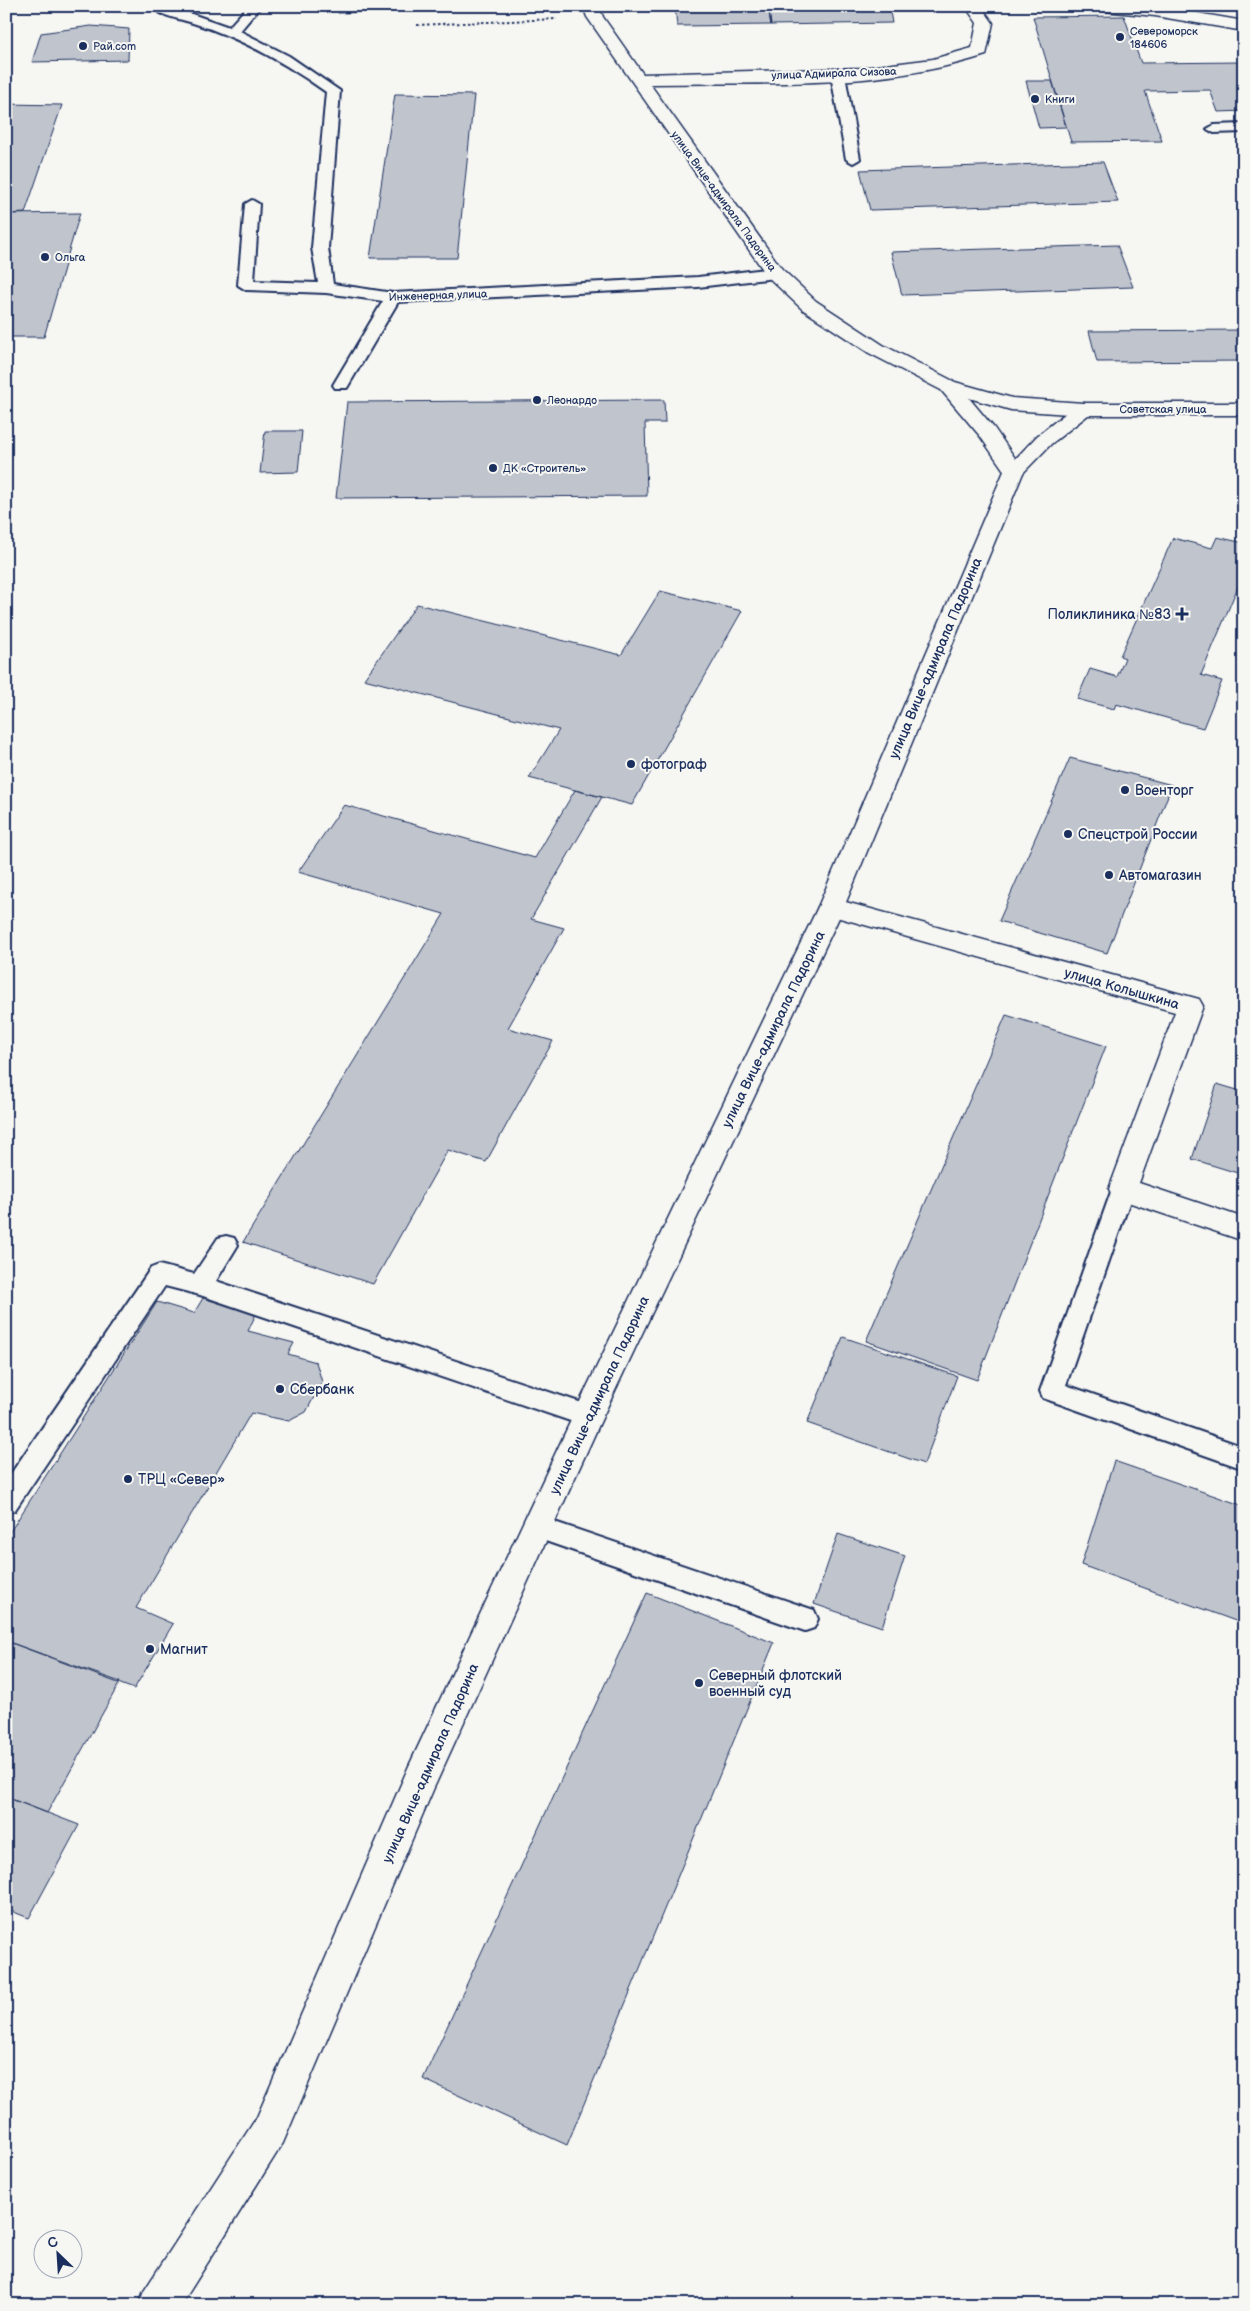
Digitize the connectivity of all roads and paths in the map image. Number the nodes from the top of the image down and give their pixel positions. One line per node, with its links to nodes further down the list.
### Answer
1 (157, 6): 8 (lane)
2 (255, 6): 8 (lane)
3 (973, 6): 9 (street, улица Адмирала Сизова)
4 (1104, 6): 7 (street)
5 (593, 12): 6 (path); 10 (street, улица Вице-адмирала Падорина)
6 (417, 25)
7 (1244, 26)
8 (232, 32): 16 (lane)
9 (838, 74): 10 (street, улица Адмирала Сизова); 13 (lane)
10 (636, 79): 15 (street, улица Вице-адмирала Падорина)
11 (1244, 128): 12 (lane)
12 (1214, 129)
13 (853, 159)
14 (252, 204): 16 (lane, Инженерная улица)
15 (775, 273): 17 (lane, Инженерная улица); 19 (street, улица Вице-адмирала Падорина)
16 (326, 288): 17 (lane, Инженерная улица)
17 (393, 298): 18 (lane)
18 (341, 385)
19 (948, 386): 20 (street, улица Вице-адмирала Падорина); 22 (street, улица Вице-адмирала Падорина)
20 (1083, 408): 21 (street, Советская улица); 22 (street, улица Вице-адмирала Падорина)
21 (1244, 410)
22 (1014, 471): 23 (street, улица Вице-адмирала Падорина)
23 (831, 907): 24 (street, улица Колышкина); 28 (street, улица Вице-адмирала Падорина)
24 (1123, 1189): 25 (street); 29 (lane)
25 (1244, 1230)
26 (226, 1245): 27 (lane)
27 (200, 1285): 28 (lane); 30 (lane)
28 (588, 1416): 31 (street, улица Вице-адмирала Падорина)
29 (1244, 1458)
30 (6, 1502)
31 (536, 1527): 32 (lane); 33 (street, улица Вице-адмирала Падорина)
32 (805, 1619)
33 (158, 2305)

